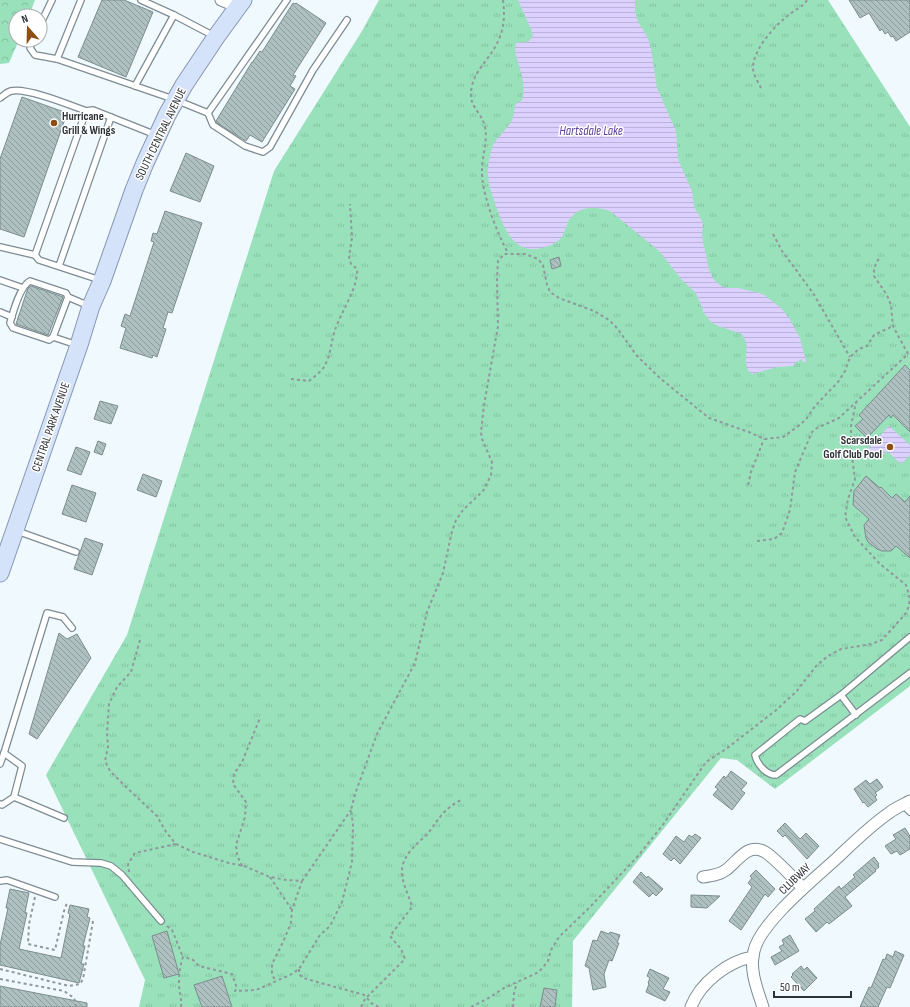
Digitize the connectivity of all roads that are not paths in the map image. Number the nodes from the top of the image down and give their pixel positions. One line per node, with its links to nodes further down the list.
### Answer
1 (81, 0): 10 (lane)
2 (141, 0): 6 (lane)
3 (220, 0): 5 (street)
4 (287, 0): 15 (lane)
5 (241, 4): 8 (main road, SOUTH CENTRAL AVENUE)
6 (174, 15): 8 (lane); 11 (lane)
7 (347, 20): 15 (lane)
8 (216, 37): 13 (main road, SOUTH CENTRAL AVENUE)
9 (30, 48): 10 (lane)
10 (57, 59): 11 (lane)
11 (135, 86): 13 (lane)
12 (0, 98): 14 (lane)
13 (176, 100): 15 (lane); 17 (main road, SOUTH CENTRAL AVENUE)
14 (86, 111): 16 (lane); 19 (lane)
15 (208, 114)
16 (111, 117): 17 (lane); 20 (lane)
17 (157, 136): 22 (main road, SOUTH CENTRAL AVENUE)
18 (0, 247): 19 (lane)
19 (35, 255): 20 (lane)
20 (59, 266): 22 (lane)
21 (0, 280): 23 (lane)
22 (102, 280): 25 (main road, CENTRAL PARK AVENUE)
23 (23, 288): 24 (lane); 27 (lane)
24 (68, 297): 25 (lane); 28 (lane)
25 (91, 306): 29 (main road, CENTRAL PARK AVENUE)
26 (0, 312): 27 (lane)
27 (12, 317): 28 (lane)
28 (53, 337): 29 (lane)
29 (79, 345): 30 (main road, CENTRAL PARK AVENUE)
30 (15, 530): 31 (lane); 32 (main road, CENTRAL PARK AVENUE)
31 (76, 552)
32 (0, 574)
33 (72, 628): 38 (lane)
34 (910, 637): 36 (lane)
35 (910, 673): 37 (lane)
36 (840, 695): 37 (lane); 37 (lane)
37 (856, 715)
38 (4, 753): 39 (lane); 40 (lane)
39 (0, 764)
40 (14, 796): 41 (lane); 43 (lane)
41 (0, 804)
42 (908, 806): 47 (street, CLUBWAY)
43 (64, 818)
44 (0, 839): 49 (lane)
45 (703, 877): 47 (street)
46 (0, 881): 48 (lane)
47 (803, 888): 50 (street, CLUBWAY)
48 (55, 897)
49 (161, 921)
50 (753, 957): 51 (street); 52 (street, CLUBWAY)
51 (691, 1007)
52 (763, 1007)

